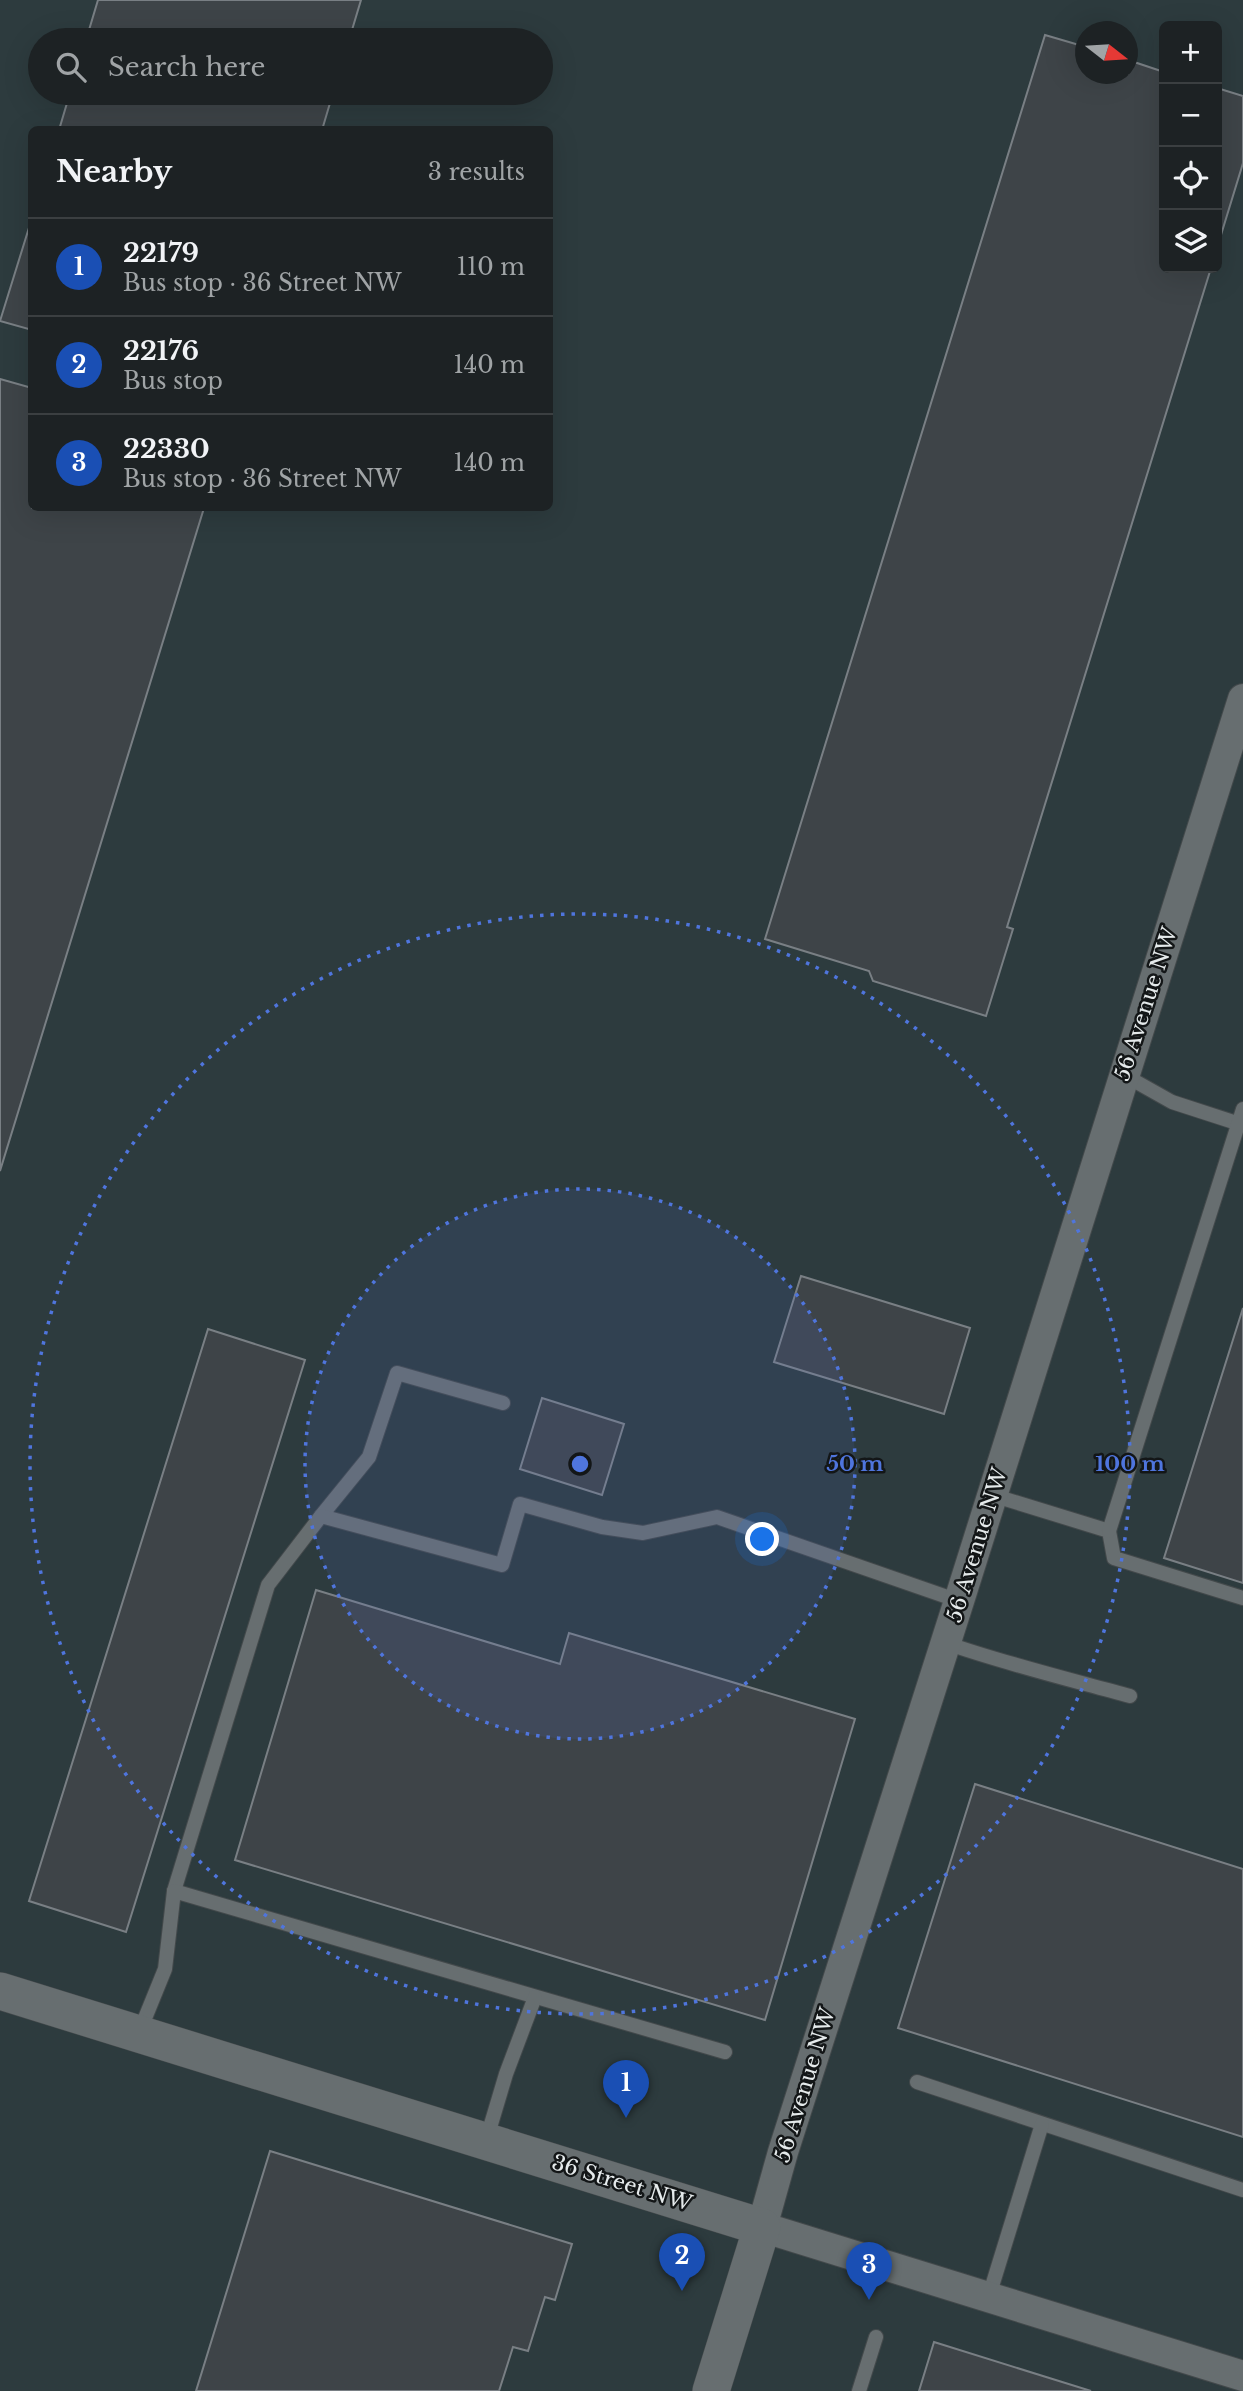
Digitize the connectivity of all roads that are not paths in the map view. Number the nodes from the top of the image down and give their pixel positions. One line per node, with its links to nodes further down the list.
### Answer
1 (1243, 699): 2 (street, 56 Avenue NW)
2 (1124, 1075): 4 (lane); 6 (street, 56 Avenue NW)
3 (1243, 1109): 4 (lane)
4 (1241, 1124): 8 (lane)
5 (502, 1403): 7 (lane)
6 (992, 1495): 8 (lane); 10 (street, 56 Avenue NW)
7 (321, 1516): 10 (lane); 13 (lane)
8 (1109, 1531): 9 (lane)
9 (1243, 1598)
10 (959, 1601): 11 (street, 56 Avenue NW)
11 (946, 1643): 12 (lane); 22 (street, 56 Avenue NW)
12 (1130, 1696)
13 (174, 1891): 15 (lane); 16 (lane)
14 (0, 1991): 16 (street, 36 Street NW)
15 (535, 1997): 17 (lane); 20 (lane)
16 (138, 2034): 20 (street, 36 Street NW)
17 (724, 2052)
18 (917, 2082): 19 (lane)
19 (1042, 2123): 21 (lane); 23 (lane)
20 (486, 2141): 22 (street, 36 Street NW)
21 (1243, 2190)
22 (762, 2227): 23 (street, 36 Street NW); 26 (street, 56 Avenue NW)
23 (989, 2296): 25 (street, 36 Street NW)
24 (876, 2337): 27 (lane)
25 (1243, 2376)
26 (711, 2391)
27 (859, 2391)

